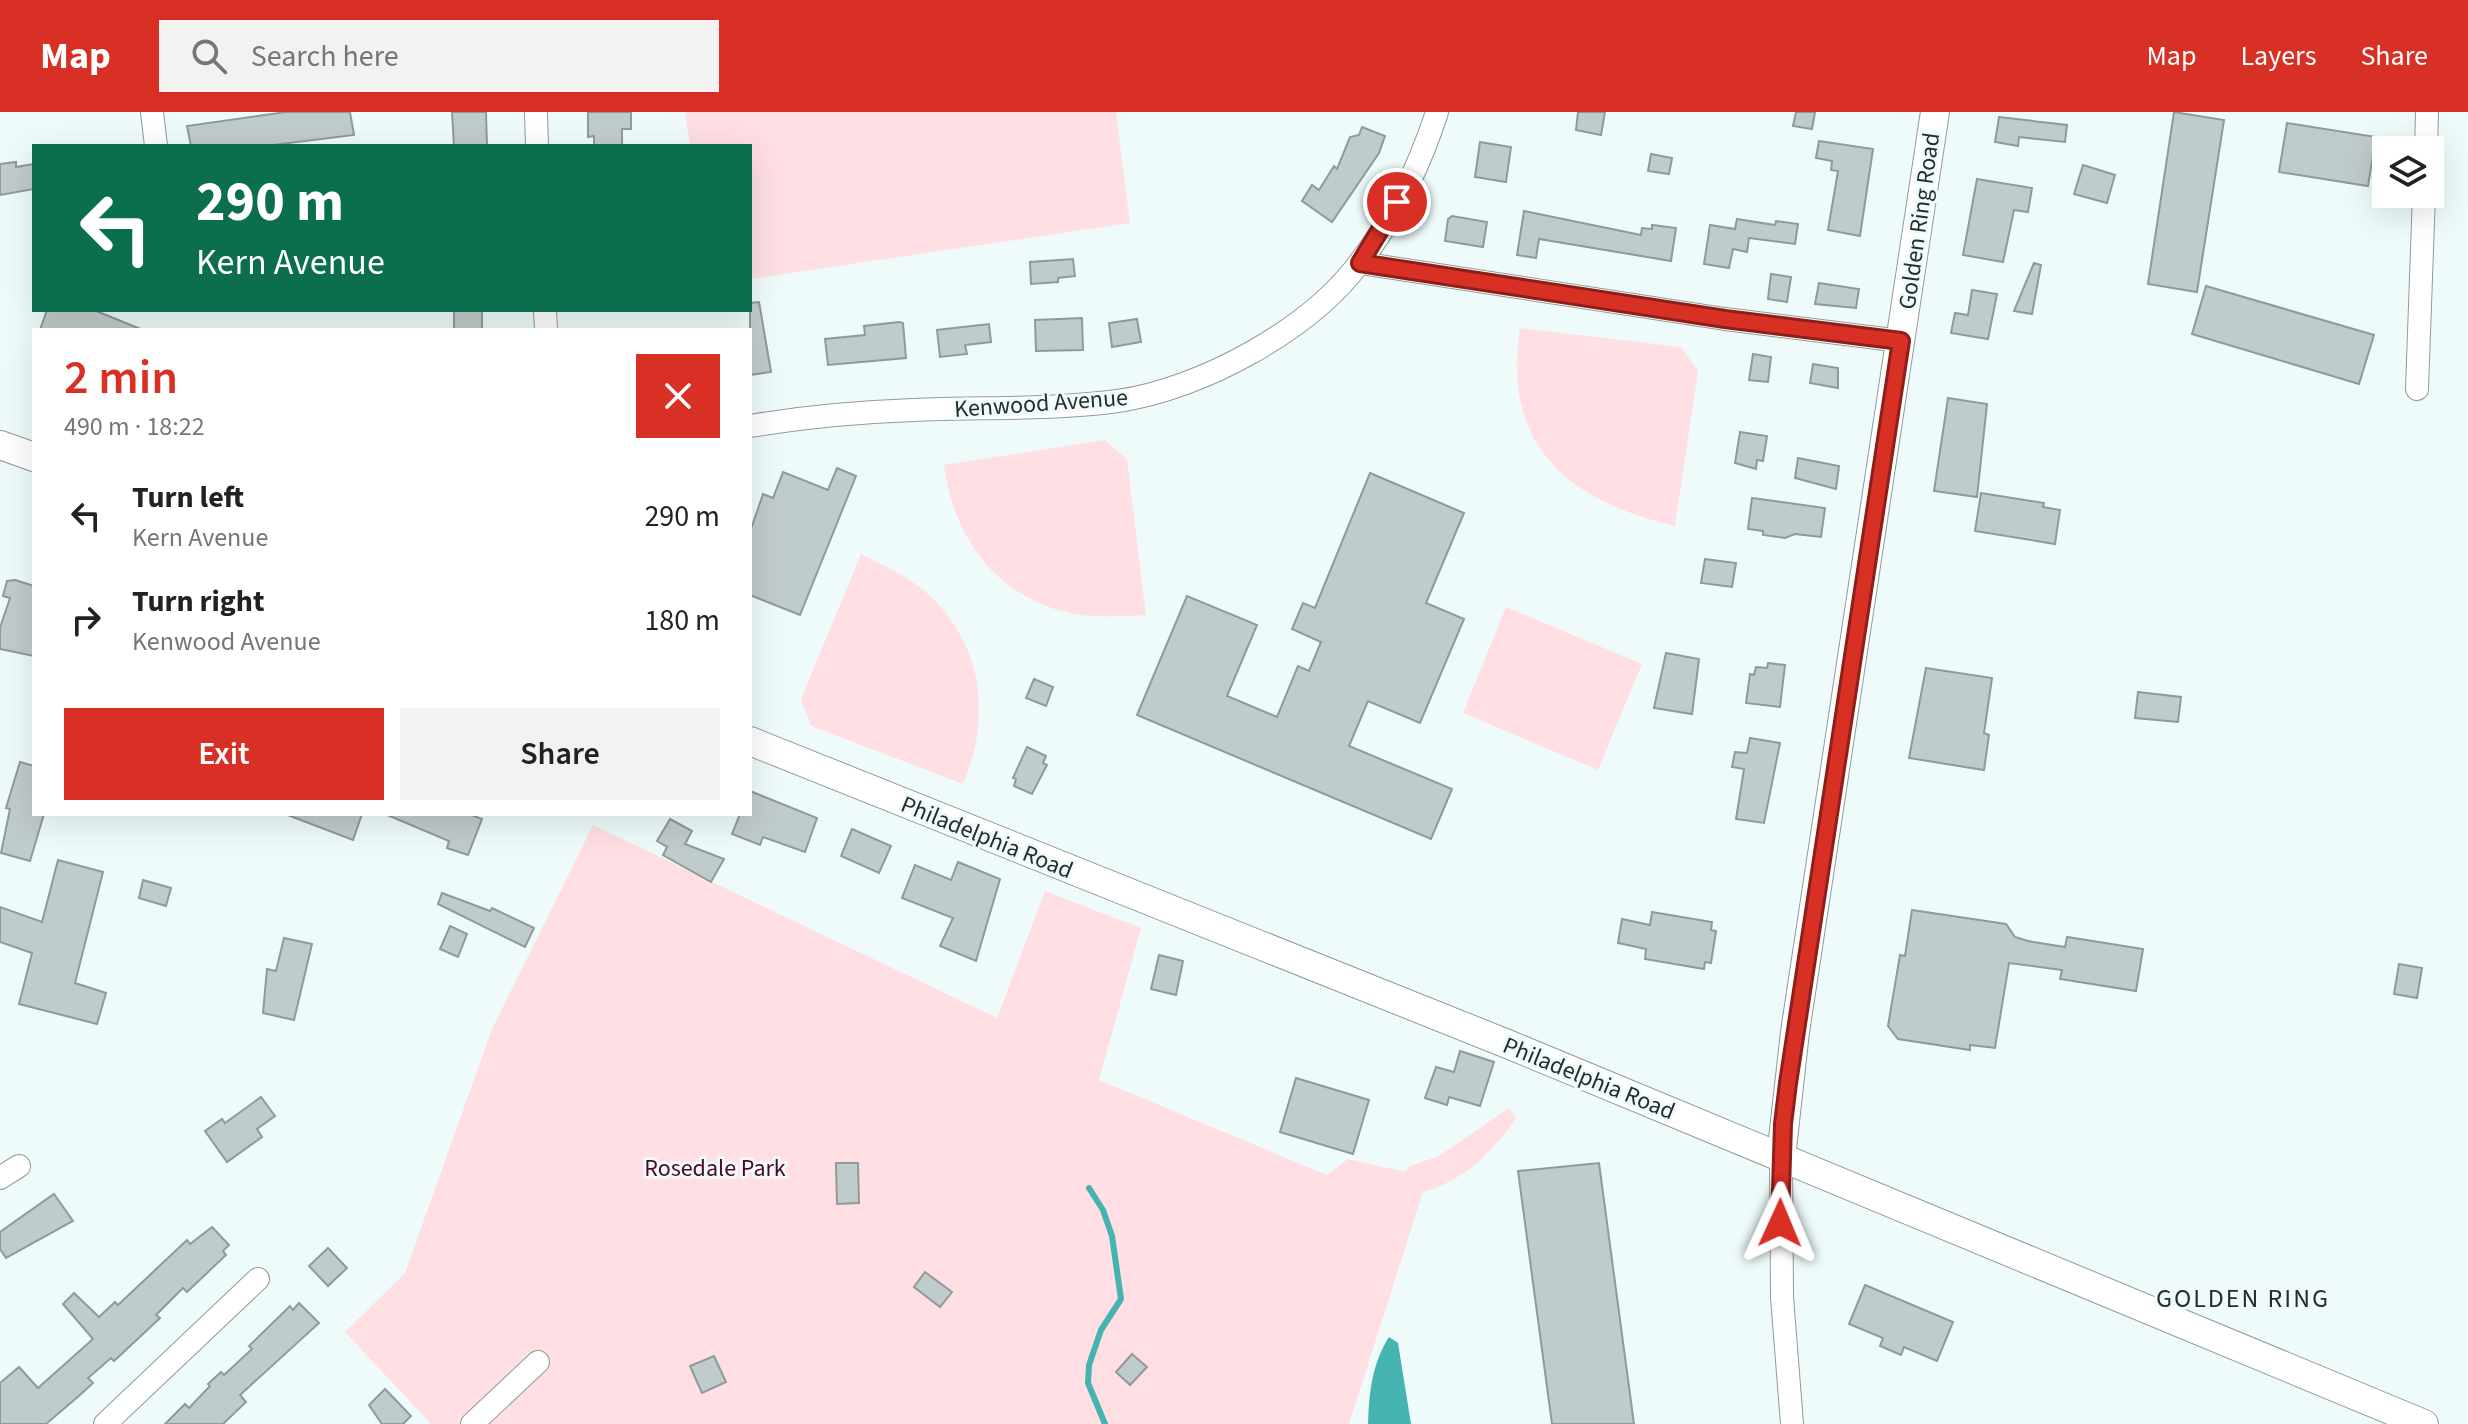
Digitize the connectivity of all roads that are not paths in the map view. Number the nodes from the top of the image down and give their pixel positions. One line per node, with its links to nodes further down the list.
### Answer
1 (152, 112): 7 (street)
2 (536, 112): 8 (street)
3 (1437, 112): 10 (street, Kenwood Avenue)
4 (1935, 112): 11 (main road, Golden Ring Road)
5 (2427, 112): 6 (street)
6 (2426, 136)
7 (156, 144)
8 (537, 144)
9 (2423, 208): 12 (street)
10 (1360, 263): 11 (street); 13 (street, Kenwood Avenue)
11 (1901, 341): 17 (main road, Golden Ring Road)
12 (2417, 389)
13 (752, 426)
14 (0, 445): 15 (main road)
15 (32, 456)
16 (752, 742): 17 (main road, Philadelphia Road)
17 (1781, 1157): 22 (street, Golden Ring Road); 23 (main road, Philadelphia Road)
18 (258, 1279): 20 (street)
19 (538, 1362): 21 (street)
20 (105, 1424)
21 (472, 1424)
22 (1792, 1424)
23 (2424, 1424)

